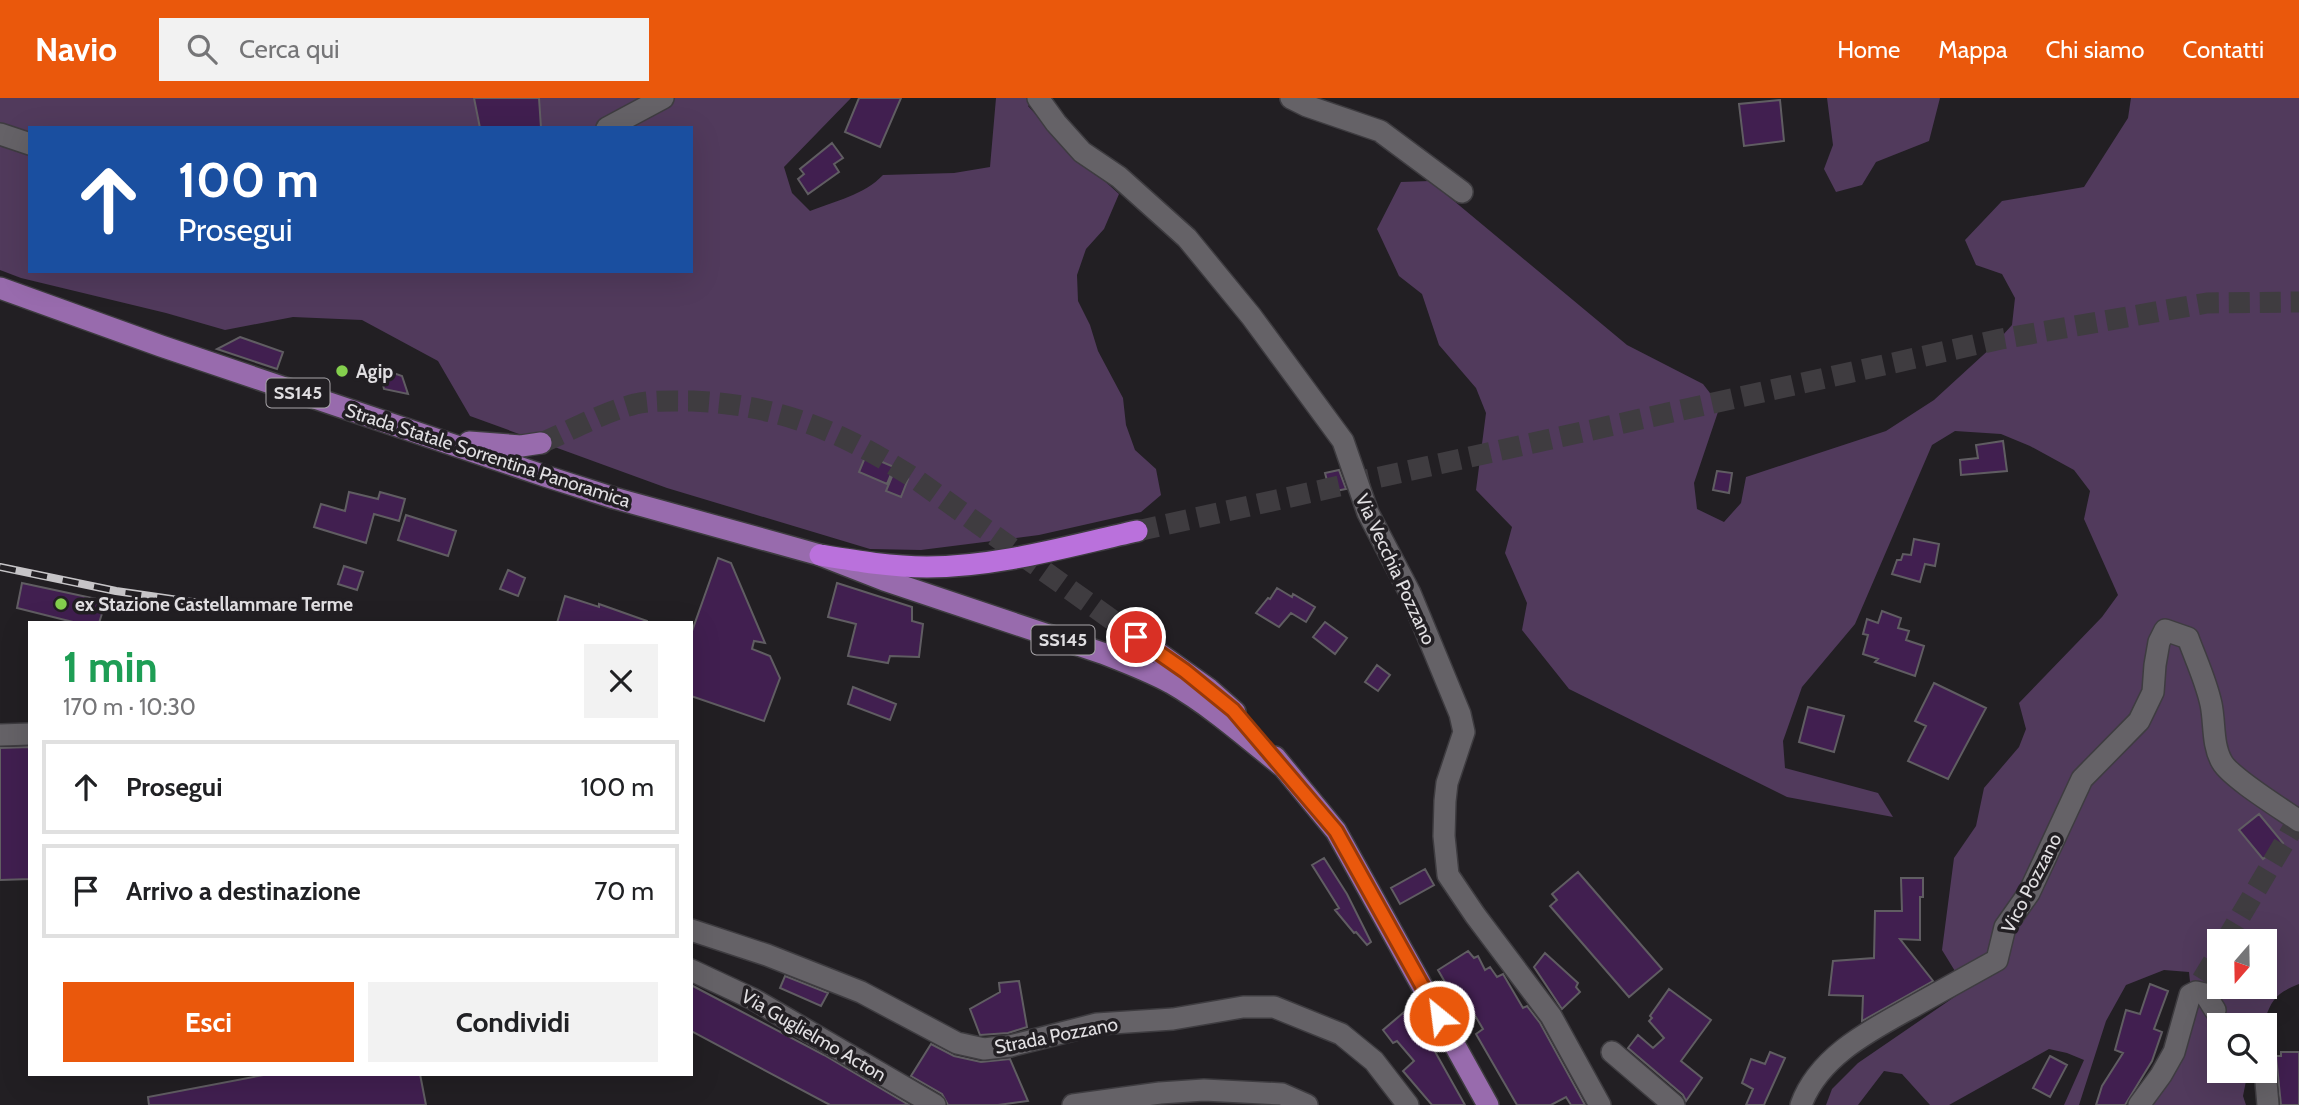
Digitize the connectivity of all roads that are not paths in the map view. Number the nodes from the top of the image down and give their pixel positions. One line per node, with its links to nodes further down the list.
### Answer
1 (663, 98): 4 (street)
2 (1291, 98): 7 (street)
3 (1039, 99): 28 (street, Via Vecchia Pozzano)
4 (611, 126)
5 (0, 134): 6 (street)
6 (28, 143)
7 (1462, 192)
8 (0, 288): 9 (main road, Strada Statale Sorrentina Panoramica / SS145)
9 (435, 439): 10 (main road, SS145); 12 (main road, Strada Statale Sorrentina Panoramica / SS145)
10 (541, 443)
11 (1137, 531): 12 (highway)
12 (820, 555): 16 (main road, SS145)
13 (1136, 637): 16 (main road, SS145)
14 (28, 734): 15 (street)
15 (0, 735)
16 (1283, 767): 27 (main road, SS145)
17 (2299, 821): 30 (street, Vico Pozzano)
18 (693, 931): 26 (street, Strada Pozzano)
19 (693, 971): 23 (street, Via Guglielmo Acton)
20 (2215, 1010): 31 (street)
21 (1612, 1052): 29 (street)
22 (2266, 1083): 32 (street)
23 (935, 1105)
24 (1073, 1105): 25 (street)
25 (1307, 1105)
26 (1408, 1105)
27 (1488, 1105)
28 (1600, 1105)
29 (1674, 1105)
30 (1801, 1105)
31 (2139, 1105)
32 (2268, 1105)

